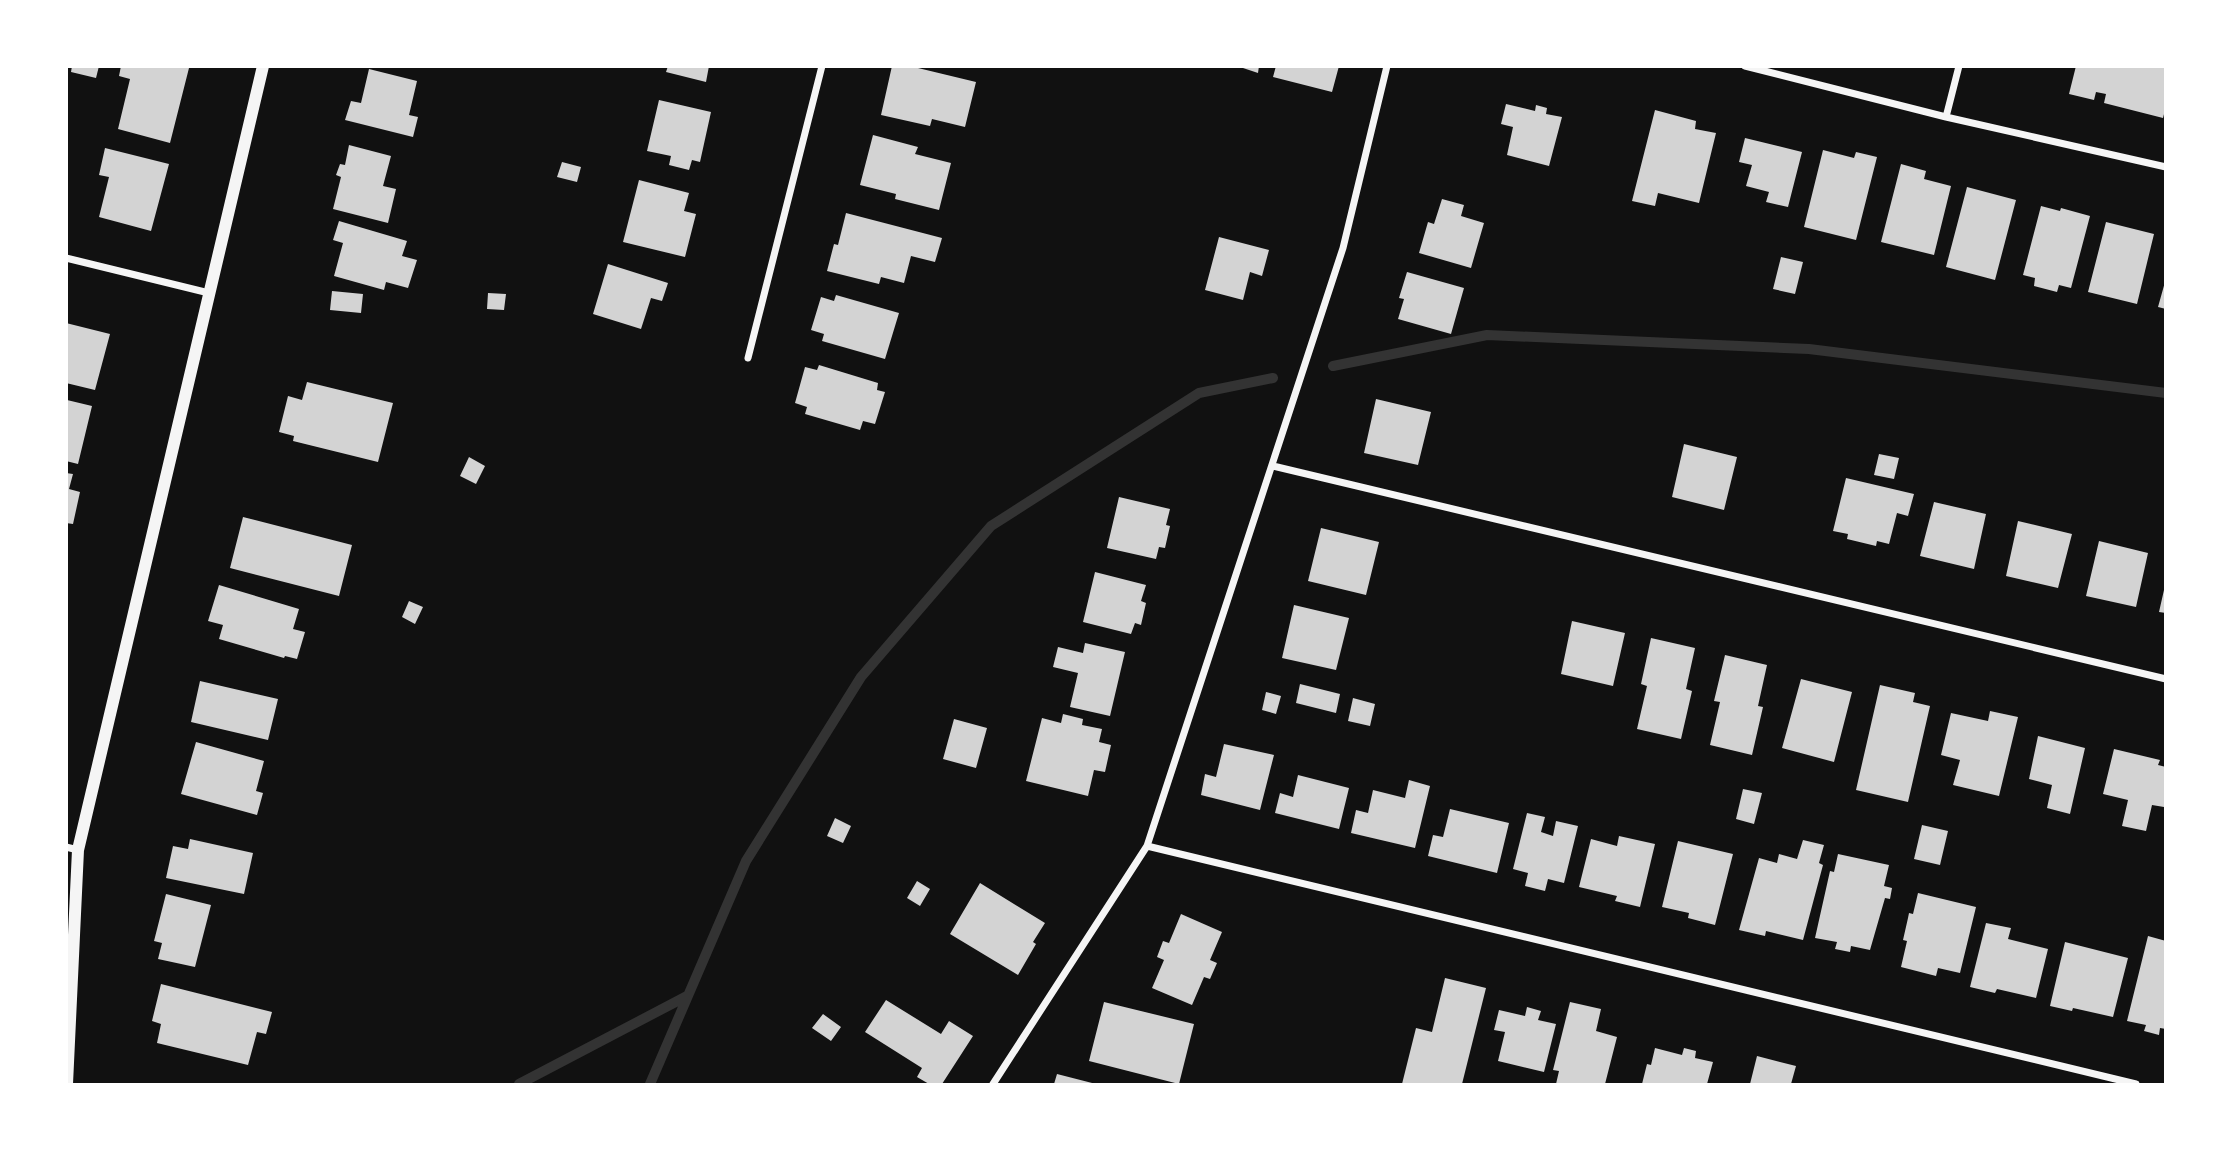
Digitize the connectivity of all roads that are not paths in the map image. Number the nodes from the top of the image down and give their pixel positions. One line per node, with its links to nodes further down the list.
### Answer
1 (263, 66): 9 (street)
2 (822, 66): 10 (street)
3 (1387, 66): 11 (street)
4 (1745, 66): 6 (street)
5 (1959, 66): 6 (street)
6 (1946, 117): 7 (street)
7 (2165, 167)
8 (66, 258): 9 (street)
9 (209, 293): 14 (street)
10 (748, 358)
11 (1273, 466): 12 (street); 13 (street)
12 (2165, 679)
13 (1147, 846): 16 (street); 17 (street)
14 (72, 848): 15 (street)
15 (68, 1084)
16 (993, 1084)
17 (2136, 1084)

